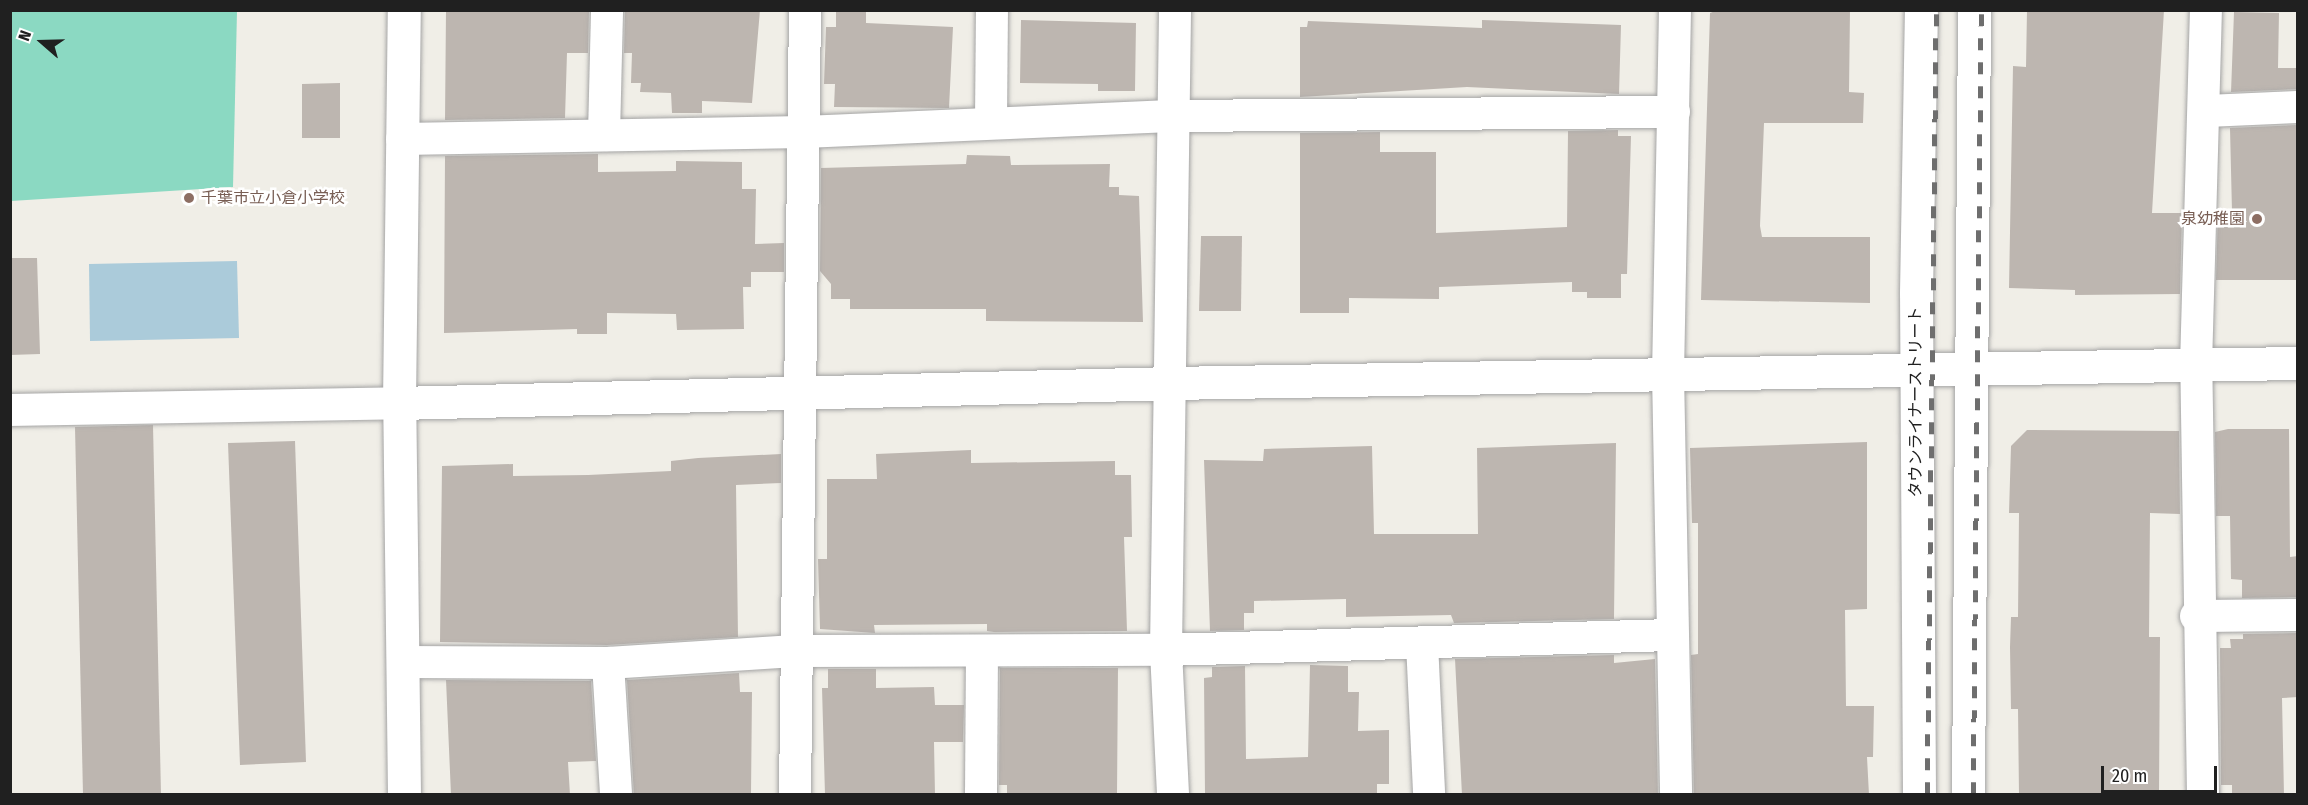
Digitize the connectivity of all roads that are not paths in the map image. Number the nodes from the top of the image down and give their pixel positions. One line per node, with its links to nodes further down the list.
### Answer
1 (404, 10): 17 (street)
2 (607, 10): 16 (street)
3 (805, 10): 15 (street)
4 (992, 10): 14 (street)
5 (1175, 10): 13 (street)
6 (1675, 10): 12 (street)
7 (1921, 10): 21 (street, タウンライナーストリート)
8 (1974, 10): 20 (street)
9 (2206, 10): 11 (street)
10 (2298, 107): 11 (street)
11 (2206, 111): 19 (street)
12 (1674, 112): 13 (street); 22 (street)
13 (1171, 116): 14 (street); 23 (street)
14 (991, 122): 15 (street)
15 (804, 132): 16 (street); 24 (street)
16 (604, 135): 17 (street)
17 (402, 139): 25 (street)
18 (2298, 363): 19 (street)
19 (2196, 366): 20 (street); 28 (street)
20 (1970, 370): 21 (street); 44 (street)
21 (1916, 371): 22 (street); 43 (street, タウンライナーストリート)
22 (1668, 373): 23 (street); 29 (street)
23 (1170, 383): 24 (street); 31 (street)
24 (796, 392): 25 (street); 32 (street)
25 (399, 403): 26 (street); 34 (street)
26 (10, 410)
27 (2298, 615): 28 (street)
28 (2196, 616): 45 (street)
29 (1671, 635): 30 (street); 42 (street)
30 (1422, 643): 31 (street); 41 (street)
31 (1166, 650): 33 (street); 40 (street)
32 (795, 651): 33 (street); 35 (street); 38 (street)
33 (982, 651): 39 (street)
34 (404, 662): 35 (street); 36 (street)
35 (608, 663): 37 (street)
36 (404, 795)
37 (616, 795)
38 (795, 795)
39 (981, 795)
40 (1173, 795)
41 (1429, 795)
42 (1676, 795)
43 (1919, 795)
44 (1968, 795)
45 (2203, 795)

